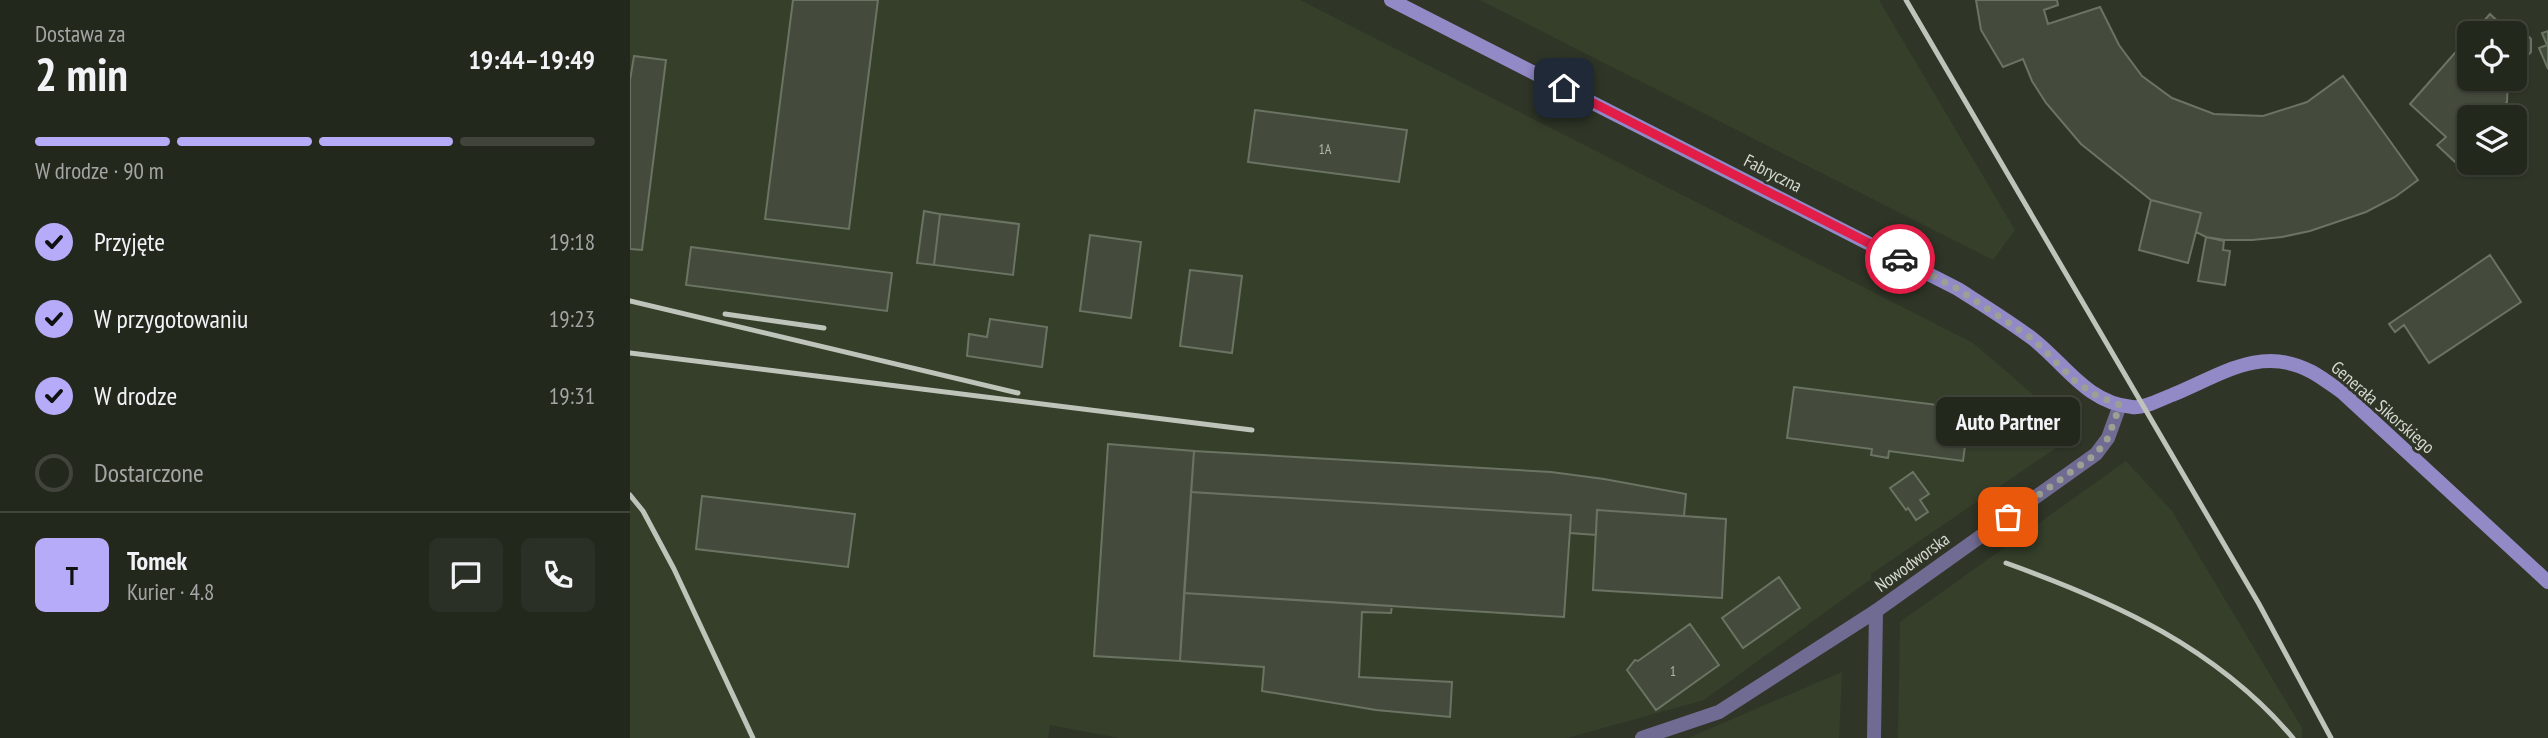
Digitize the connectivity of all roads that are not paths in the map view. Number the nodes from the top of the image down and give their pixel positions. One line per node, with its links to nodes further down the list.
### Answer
1 (1391, 0): 2 (street, Fabryczna)
2 (2120, 405): 3 (street, Generała Sikorskiego); 4 (street, Nowodworska)
3 (2548, 582)
4 (1876, 611): 5 (street); 6 (street, Nowodworska)
5 (1642, 738)
6 (1874, 738)

